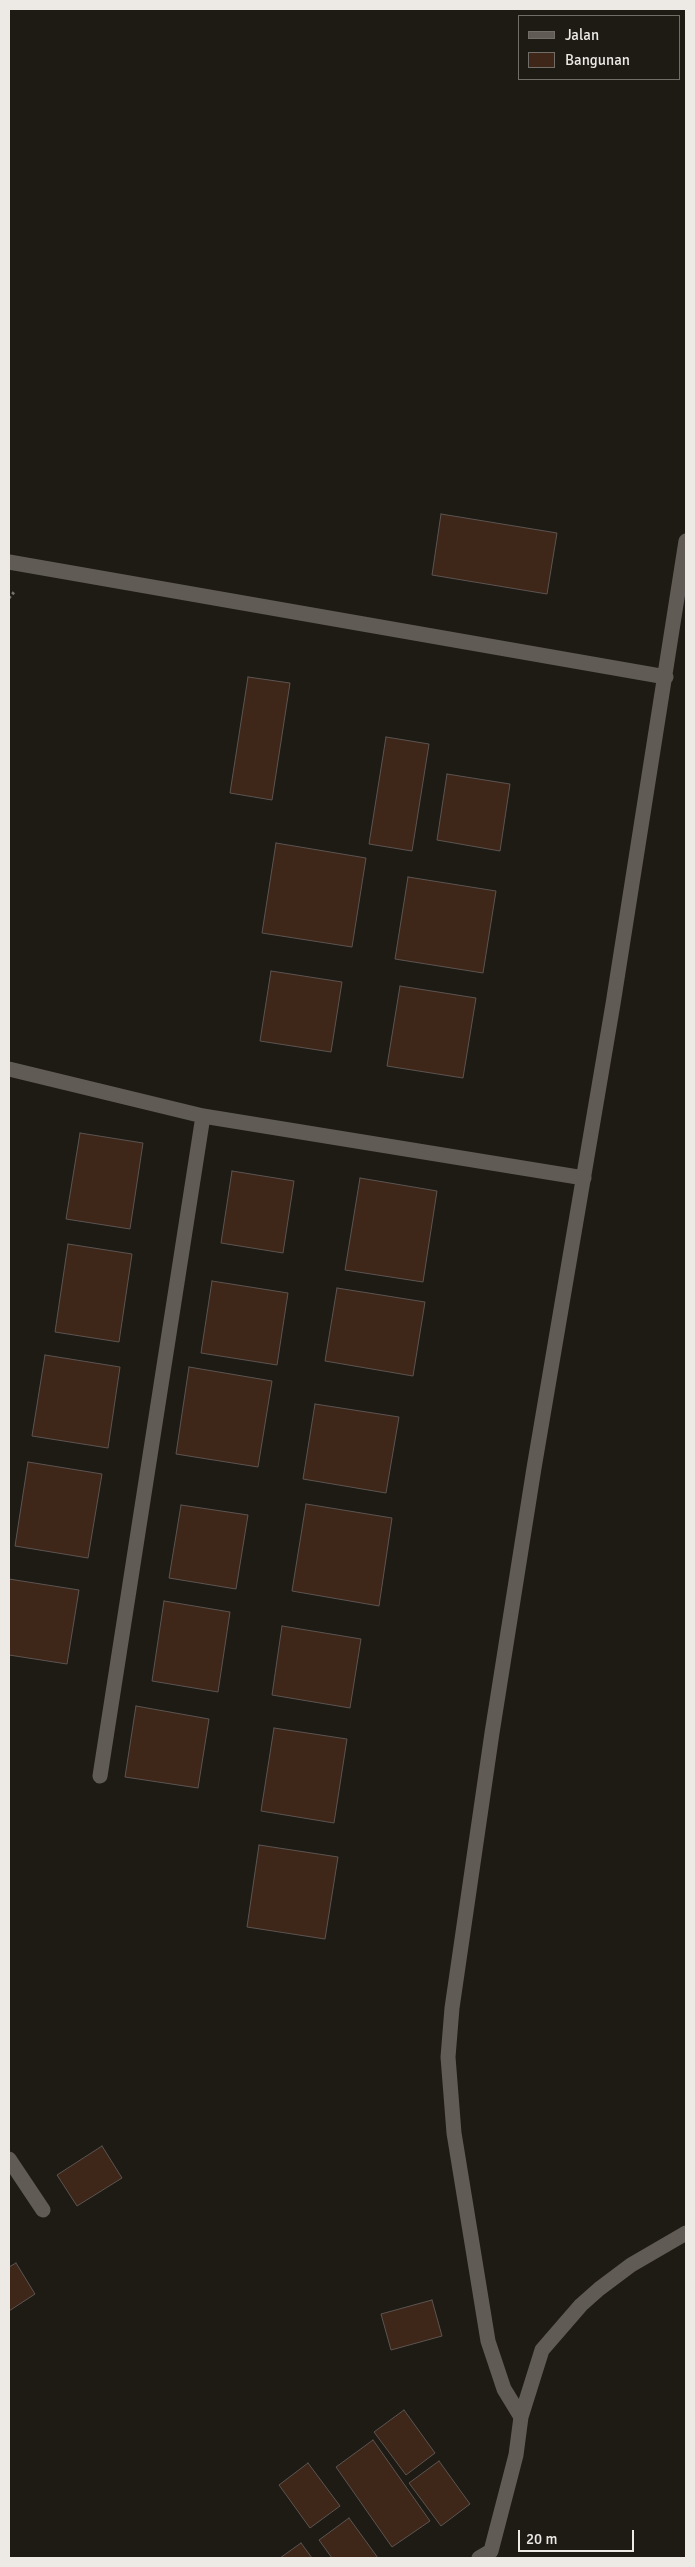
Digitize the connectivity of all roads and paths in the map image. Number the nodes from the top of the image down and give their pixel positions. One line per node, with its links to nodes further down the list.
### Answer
1 (686, 541): 3 (street)
2 (9, 562): 3 (street)
3 (666, 678): 6 (street)
4 (9, 1069): 5 (street)
5 (203, 1116): 6 (street); 7 (street)
6 (584, 1178): 11 (street)
7 (100, 1776)
8 (9, 2160): 9 (street)
9 (43, 2210)
10 (686, 2233): 11 (street)
11 (521, 2418): 12 (street)
12 (491, 2556)

